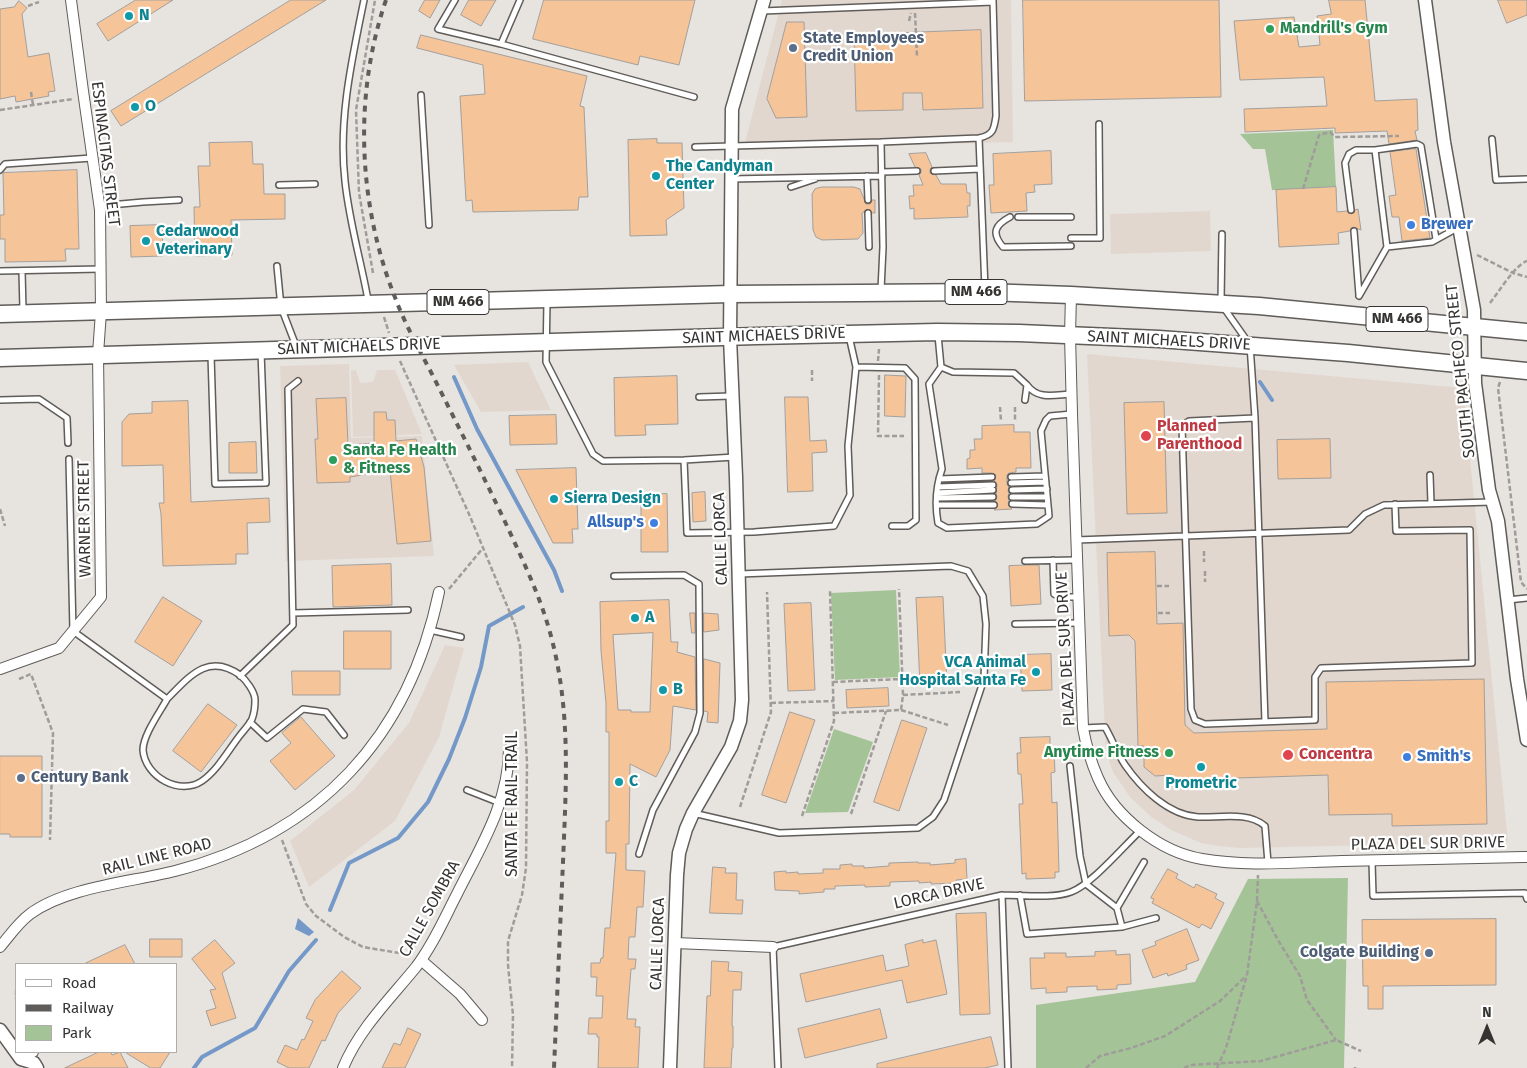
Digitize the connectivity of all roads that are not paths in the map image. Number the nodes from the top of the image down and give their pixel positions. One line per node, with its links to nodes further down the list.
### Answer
1 (71, 0): 18 (street, ESPINACITAS STREET)
2 (364, 0): 57 (lane)
3 (455, 0): 8 (lane)
4 (520, 0): 8 (lane)
5 (1425, 0): 40 (street, SOUTH PACHECO STREET)
6 (993, 1): 7 (lane); 12 (lane)
7 (763, 6): 15 (street, CALLE LORCA)
8 (501, 44): 10 (lane)
9 (421, 95): 39 (lane)
10 (694, 97)
11 (1099, 124): 43 (lane)
12 (979, 138): 14 (lane); 19 (lane)
13 (1492, 139): 27 (lane)
14 (881, 142): 15 (lane); 23 (lane)
15 (731, 146): 16 (lane); 26 (street, CALLE LORCA)
16 (695, 147)
17 (1375, 150): 34 (lane); 44 (lane); 47 (lane)
18 (92, 158): 20 (lane); 33 (street, ESPINACITAS STREET)
19 (980, 169): 22 (lane); 53 (lane)
20 (0, 170)
21 (917, 171): 23 (lane)
22 (934, 171)
23 (882, 174): 24 (lane); 52 (lane)
24 (867, 176): 25 (lane); 32 (lane)
25 (822, 177): 26 (lane); 30 (lane)
26 (731, 179): 54 (street, CALLE LORCA)
27 (1527, 179)
28 (314, 184): 29 (lane)
29 (279, 185)
30 (791, 187)
31 (179, 200): 33 (lane)
32 (868, 200)
33 (99, 206): 49 (street, ESPINACITAS STREET)
34 (1350, 210)
35 (868, 213): 46 (lane)
36 (1071, 216): 38 (lane)
37 (1010, 217): 45 (lane)
38 (1018, 217)
39 (428, 225)
40 (1460, 226): 44 (lane); 63 (street, SOUTH PACHECO STREET)
41 (1354, 231): 47 (lane)
42 (1222, 234): 58 (lane)
43 (1071, 238)
44 (1436, 239): 47 (lane)
45 (1071, 246)
46 (869, 247)
47 (1388, 247)
48 (277, 266): 59 (lane)
49 (101, 269): 51 (lane); 60 (street, ESPINACITAS STREET)
50 (0, 271): 51 (lane)
51 (22, 271): 62 (lane)
52 (881, 292): 53 (main road, NM 466); 54 (main road, NM 466)
53 (985, 292): 55 (main road, NM 466)
54 (730, 294): 56 (main road, NM 466); 68 (street, CALLE LORCA)
55 (1071, 295): 58 (main road, NM 466); 67 (street, PLAZA DEL SUR DRIVE)
56 (547, 300): 57 (main road, NM 466); 69 (lane)
57 (369, 304): 59 (main road, NM 466)
58 (1220, 304): 63 (main road, NM 466); 70 (lane)
59 (281, 307): 60 (main road, NM 466); 71 (lane)
60 (101, 312): 62 (main road, NM 466); 74 (street, WARNER STREET)
61 (0, 314): 62 (main road, NM 466)
62 (23, 314)
63 (1475, 327): 65 (main road, NM 466); 76 (street, SOUTH PACHECO STREET)
64 (937, 332): 66 (main road, SAINT MICHAELS DRIVE / NM 466); 67 (main road, SAINT MICHAELS DRIVE / NM 466); 78 (lane)
65 (1527, 332)
66 (848, 334): 68 (main road, SAINT MICHAELS DRIVE / NM 466); 77 (lane)
67 (1070, 335): 70 (main road, SAINT MICHAELS DRIVE / NM 466); 82 (street, PLAZA DEL SUR DRIVE)
68 (730, 338): 69 (main road, SAINT MICHAELS DRIVE / NM 466); 83 (street, CALLE LORCA)
69 (545, 342): 71 (main road, SAINT MICHAELS DRIVE / NM 466); 92 (lane)
70 (1250, 345): 76 (main road, SAINT MICHAELS DRIVE / NM 466); 88 (lane)
71 (297, 349): 72 (main road, SAINT MICHAELS DRIVE / NM 466)
72 (261, 350): 73 (main road, SAINT MICHAELS DRIVE / NM 466); 73 (lane)
73 (210, 352): 74 (main road, SAINT MICHAELS DRIVE / NM 466)
74 (98, 354): 75 (main road, SAINT MICHAELS DRIVE / NM 466); 129 (street, WARNER STREET)
75 (0, 358)
76 (1474, 366): 79 (main road, SAINT MICHAELS DRIVE / NM 466); 104 (street, SOUTH PACHECO STREET)
77 (856, 367): 110 (lane); 111 (lane)
78 (941, 367): 81 (lane); 96 (lane)
79 (1527, 371)
80 (298, 381): 125 (lane)
81 (1027, 385): 82 (lane); 86 (lane)
82 (1072, 394): 87 (street, PLAZA DEL SUR DRIVE)
83 (732, 396): 84 (lane); 90 (street, CALLE LORCA)
84 (699, 397)
85 (0, 400): 89 (lane)
86 (1025, 400)
87 (1072, 414): 97 (lane); 114 (street, PLAZA DEL SUR DRIVE)
88 (1255, 418): 112 (lane); 113 (lane)
89 (68, 443)
90 (735, 457): 92 (lane); 111 (street, CALLE LORCA)
91 (69, 459): 129 (lane)
92 (684, 460): 111 (lane)
93 (1430, 475): 105 (lane)
94 (992, 477): 96 (lane)
95 (1011, 477): 97 (lane)
96 (939, 478): 100 (lane)
97 (1046, 479): 99 (lane); 99 (lane)
98 (993, 487): 100 (lane)
99 (1046, 489): 103 (lane)
100 (937, 496): 101 (lane); 108 (lane); 109 (lane)
101 (993, 497)
102 (1012, 497): 103 (lane)
103 (1047, 497): 109 (lane)
104 (1493, 502): 105 (lane); 123 (street, SOUTH PACHECO STREET)
105 (1431, 503): 107 (lane)
106 (1012, 504): 109 (lane)
107 (1395, 504): 112 (lane); 135 (lane)
108 (994, 505)
109 (1048, 505)
110 (892, 526)
111 (737, 533): 118 (street, CALLE LORCA)
112 (1259, 533): 113 (lane); 135 (lane)
113 (1186, 536): 114 (lane); 135 (lane)
114 (1076, 540): 116 (street, PLAZA DEL SUR DRIVE)
115 (1053, 560): 116 (lane); 117 (lane); 121 (lane)
116 (1076, 560): 121 (street, PLAZA DEL SUR DRIVE)
117 (1025, 561)
118 (738, 574): 143 (street, CALLE LORCA); 143 (lane)
119 (614, 576): 145 (lane)
120 (438, 595): 128 (street, RAIL LINE ROAD)
121 (1078, 597): 126 (street, PLAZA DEL SUR DRIVE)
122 (1527, 598): 123 (lane)
123 (1508, 600): 138 (street, SOUTH PACHECO STREET)
124 (408, 610): 125 (lane)
125 (293, 613): 132 (lane)
126 (1080, 623): 127 (lane); 136 (street, PLAZA DEL SUR DRIVE)
127 (1015, 624)
128 (430, 630): 130 (lane); 159 (street, RAIL LINE ROAD)
129 (73, 631): 131 (street, WARNER STREET); 133 (lane)
130 (461, 637)
131 (0, 669)
132 (240, 676): 133 (lane); 134 (lane)
133 (167, 699): 134 (lane)
134 (250, 722): 137 (lane)
135 (1265, 722)
136 (1084, 728): 144 (street, PLAZA DEL SUR DRIVE); 149 (lane)
137 (344, 734)
138 (1527, 740)
139 (509, 749): 142 (street, CALLE SOMBRA)
140 (1070, 766): 150 (lane)
141 (466, 790): 142 (lane)
142 (500, 802): 160 (street, CALLE SOMBRA)
143 (693, 813): 157 (street, CALLE LORCA)
144 (1140, 831): 149 (street, PLAZA DEL SUR DRIVE); 150 (lane)
145 (639, 854)
146 (1527, 857): 147 (street, PLAZA DEL SUR DRIVE)
147 (1372, 861): 149 (street, PLAZA DEL SUR DRIVE); 153 (lane)
148 (1144, 862): 154 (lane)
149 (1263, 863)
150 (1086, 884): 152 (lane); 154 (lane)
151 (1002, 895): 152 (lane); 158 (lane, LORCA DRIVE); 169 (lane, LORCA DRIVE)
152 (1020, 895): 156 (lane)
153 (1527, 899)
154 (1117, 908): 156 (lane)
155 (1156, 918): 156 (lane)
156 (1122, 927)
157 (675, 943): 158 (street, LORCA DRIVE); 167 (street, CALLE LORCA)
158 (773, 946): 168 (lane)
159 (0, 947)
160 (421, 960): 161 (street); 166 (street, CALLE SOMBRA)
161 (482, 1020)
162 (0, 1030): 164 (street)
163 (32, 1053): 164 (street)
164 (21, 1063): 165 (street)
165 (37, 1068)
166 (342, 1068)
167 (670, 1068)
168 (778, 1068)
169 (1008, 1068)

